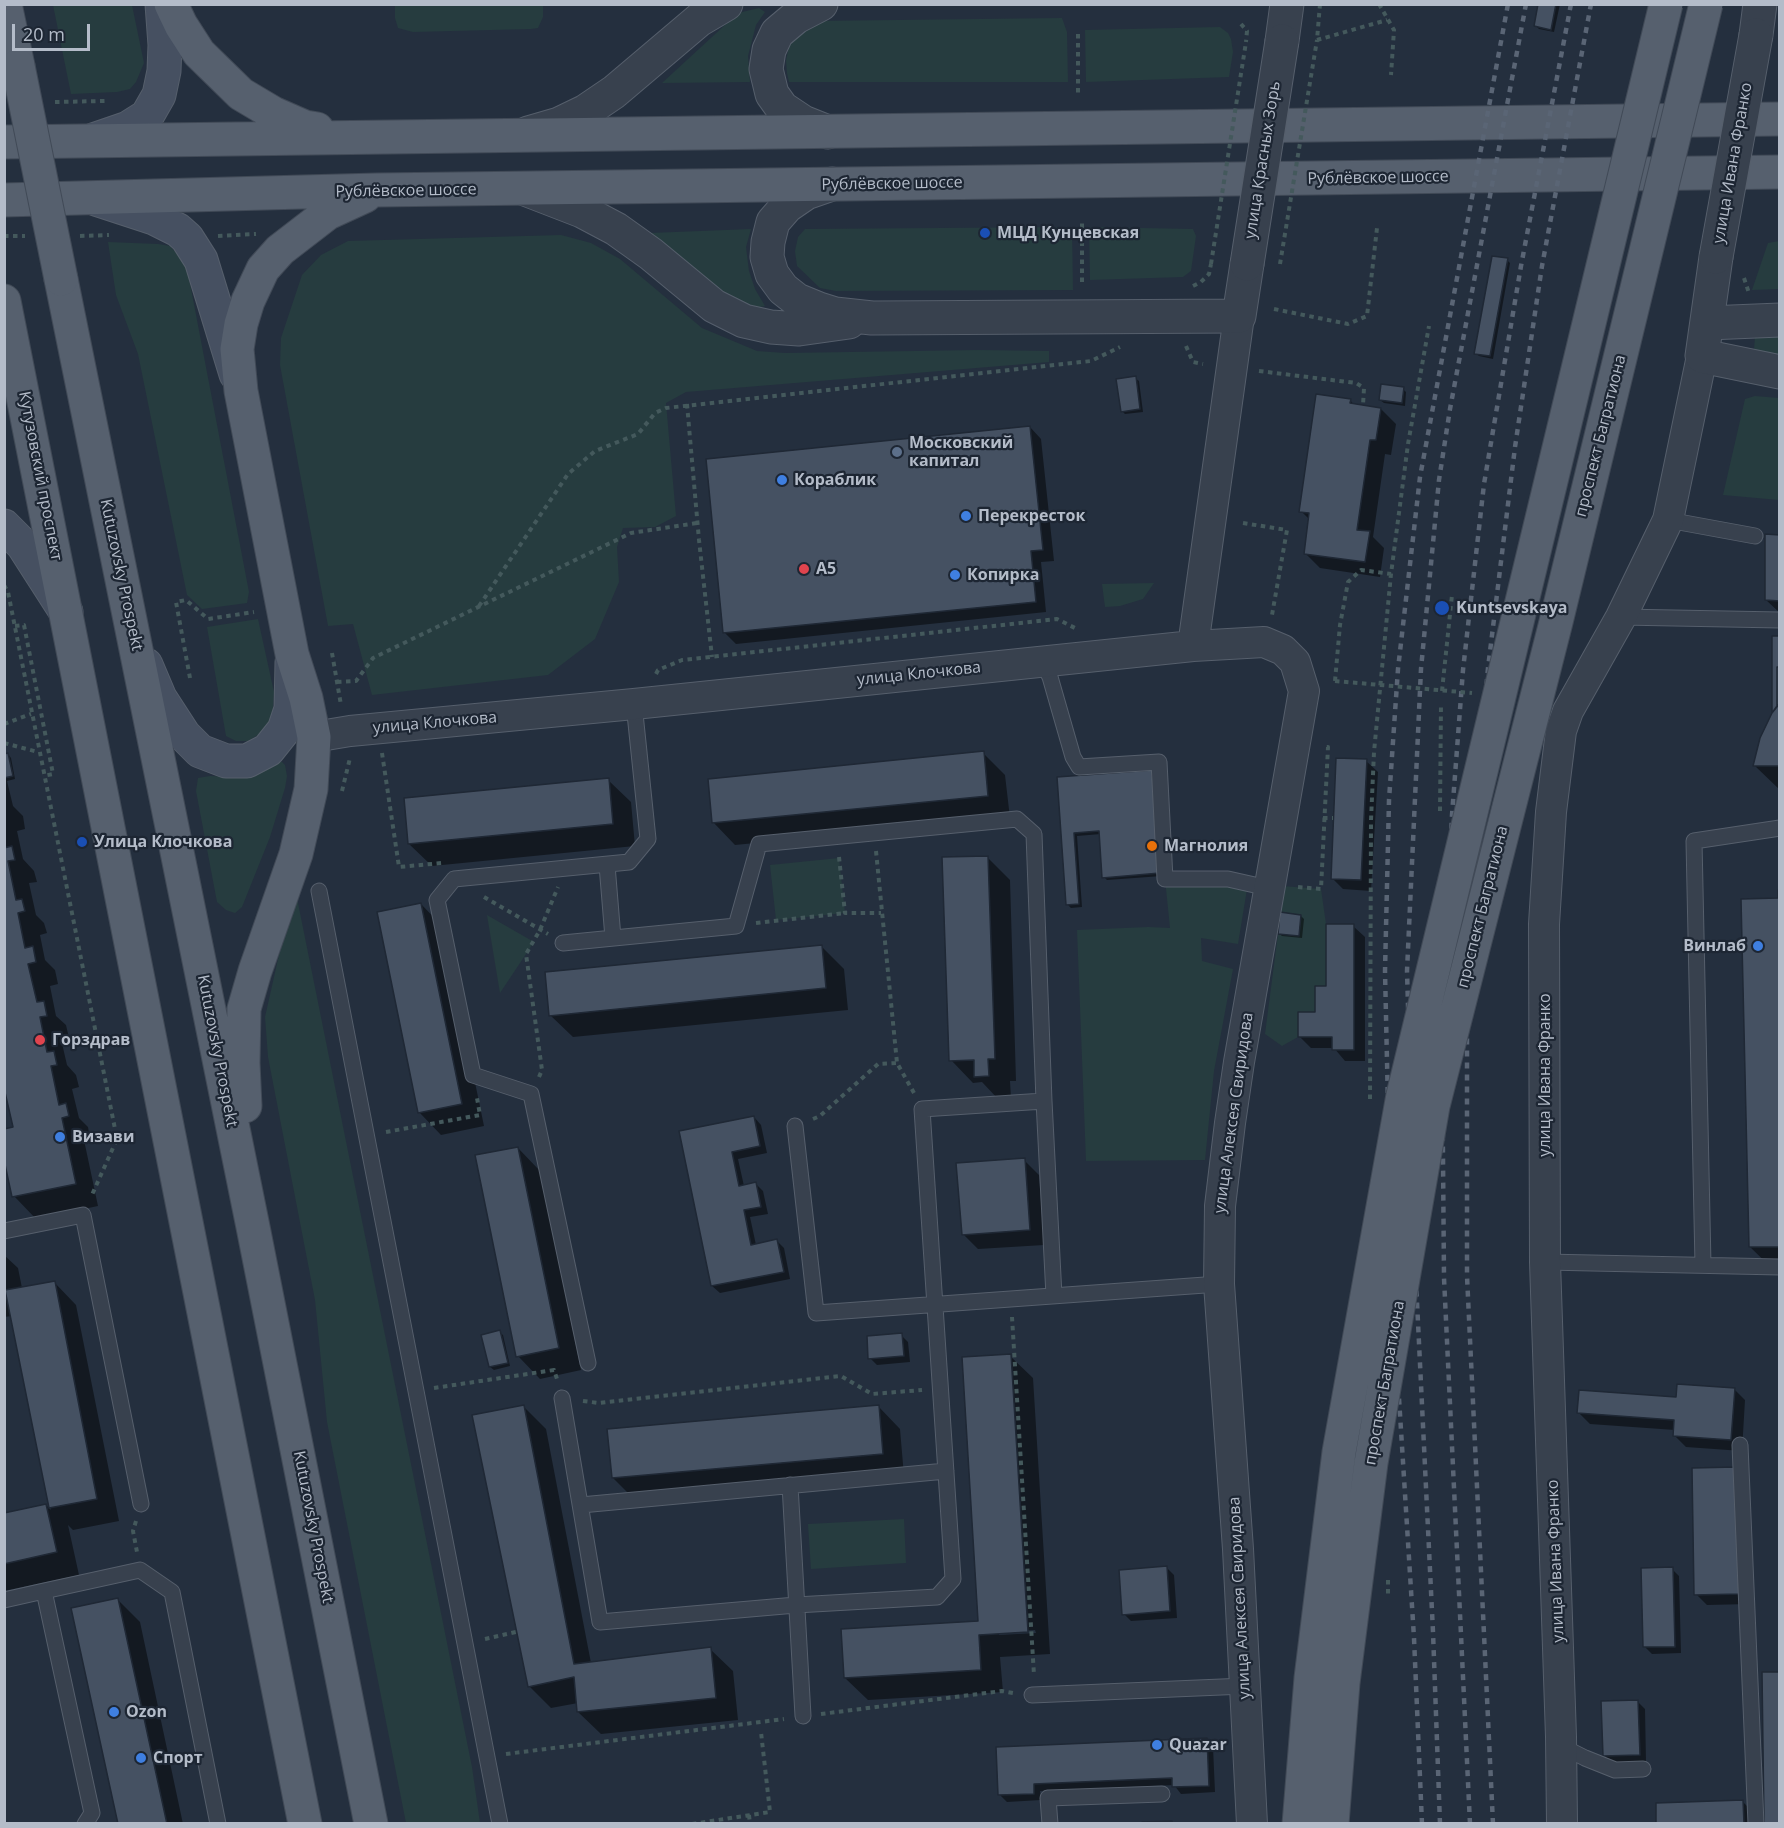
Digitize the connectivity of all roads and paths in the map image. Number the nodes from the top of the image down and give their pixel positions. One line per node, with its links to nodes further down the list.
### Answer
1 (5, 4): 72 (main road, Kutuzovsky Prospekt, bridge)
2 (162, 4): 22 (main road)
3 (171, 4): 21 (main road)
4 (726, 4): 20 (street)
5 (821, 4): 19 (street)
6 (1287, 4): 41 (street, улица Красных Зорь, bridge)
7 (1320, 4): 15 (path)
8 (1379, 4): 11 (path)
9 (1666, 4): 161 (main road, проспект Багратиона, bridge)
10 (1706, 4): 162 (main road, проспект Багратиона, bridge)
11 (1387, 20): 15 (path); 16 (path)
12 (1758, 20): 44 (street, улица Ивана Франко, bridge)
13 (1241, 24): 37 (path, bridge)
14 (1078, 34): 17 (path)
15 (1317, 40): 34 (path, bridge)
16 (1392, 75)
17 (1078, 93)
18 (1779, 119): 19 (main road)
19 (828, 132): 20 (main road)
20 (522, 135): 21 (main road)
21 (348, 136): 22 (main road)
22 (89, 141): 23 (main road)
23 (4, 142)
24 (1779, 172): 25 (main road, Рублёвское шоссе)
25 (832, 184): 26 (main road, Рублёвское шоссе); 42 (street)
26 (525, 189): 27 (main road, Рублёвское шоссе); 42 (street)
27 (377, 190): 28 (main road, Рублёвское шоссе); 53 (main road)
28 (94, 199): 29 (main road, Рублёвское шоссе); 53 (main road)
29 (4, 200)
30 (1082, 220): 36 (path)
31 (1377, 228): 40 (path)
32 (258, 234): 33 (path)
33 (214, 236)
34 (1280, 264)
35 (1743, 276): 38 (path)
36 (1082, 282)
37 (1190, 288)
38 (1750, 295)
39 (4, 301): 49 (main road, Кутузовский проспект)
40 (1274, 309)
41 (1239, 316): 42 (street); 73 (street)
42 (872, 318)
43 (1779, 320): 44 (street)
44 (1708, 322): 48 (street, улица Ивана Франко)
45 (1429, 326): 62 (path)
46 (1127, 343): 54 (path)
47 (1186, 345): 50 (path)
48 (1702, 356): 52 (street); 57 (street, улица Ивана Франко)
49 (17, 362): 56 (main road); 67 (main road, Кутузовский проспект)
50 (1203, 364)
51 (1264, 372): 55 (path)
52 (1779, 372)
53 (241, 391): 75 (main road)
54 (687, 404): 58 (path); 65 (path)
55 (1362, 405)
56 (4, 424)
57 (1668, 520): 61 (lane); 69 (street, улица Ивана Франко)
58 (697, 523): 65 (path); 76 (path)
59 (1243, 523): 68 (path)
60 (4, 526): 67 (main road)
61 (1755, 536)
62 (1391, 574): 80 (path, bridge); 112 (path)
63 (4, 585): 71 (path)
64 (1452, 595): 80 (path)
65 (479, 606): 79 (path)
66 (261, 611): 78 (path)
67 (68, 615): 154 (main road)
68 (1272, 616)
69 (1621, 617): 70 (lane); 119 (street, улица Ивана Франко)
70 (1779, 620)
71 (15, 626): 83 (path); 91 (path)
72 (134, 634): 75 (main road); 117 (main road, Kutuzovsky Prospekt)
73 (1192, 646): 77 (street, улица Клочкова); 100 (street, улица Алексея Свиридова)
74 (332, 653): 79 (path)
75 (292, 654): 86 (main road)
76 (712, 657)
77 (1042, 661): 82 (street, улица Клочкова); 100 (lane)
78 (190, 678)
79 (337, 682): 84 (path)
80 (1442, 691): 81 (path, bridge)
81 (1477, 694)
82 (634, 704): 86 (street, улица Клочкова); 97 (lane)
83 (31, 714): 85 (path); 89 (path)
84 (342, 715)
85 (4, 724)
86 (314, 737): 117 (main road)
87 (4, 744): 89 (path)
88 (1319, 746): 92 (path)
89 (39, 752): 91 (path)
90 (382, 753): 99 (path)
91 (43, 777): 116 (path)
92 (1323, 818): 93 (path); 100 (path)
93 (1333, 818)
94 (1779, 828): 120 (lane)
95 (876, 833): 96 (lane); 103 (path); 111 (lane)
96 (838, 837): 102 (path); 104 (lane)
97 (607, 865): 98 (lane); 106 (lane)
98 (556, 869): 99 (lane); 105 (path)
99 (454, 879): 105 (path); 109 (lane)
100 (1280, 887): 122 (street, улица Алексея Свиридова)
101 (318, 891): 115 (lane)
102 (845, 913): 103 (path); 104 (path)
103 (881, 913): 108 (path)
104 (736, 926): 106 (lane)
105 (540, 930): 107 (path); 110 (path)
106 (613, 938): 107 (lane)
107 (563, 943)
108 (897, 1063): 113 (path); 114 (path)
109 (472, 1068): 110 (lane); 115 (path)
110 (531, 1094): 126 (lane)
111 (1044, 1101): 113 (lane); 123 (lane)
112 (1371, 1108)
113 (922, 1109): 125 (lane)
114 (795, 1126): 125 (lane)
115 (366, 1135): 128 (lane)
116 (83, 1215): 118 (lane); 133 (lane)
117 (253, 1227): 155 (main road, Kutuzovsky Prospekt)
118 (4, 1231)
119 (1545, 1262): 120 (lane); 147 (street, улица Ивана Франко)
120 (1703, 1265): 121 (lane)
121 (1779, 1267)
122 (1219, 1284): 123 (lane); 143 (street, улица Алексея Свиридова)
123 (1054, 1296): 124 (lane)
124 (1011, 1298): 125 (lane); 144 (path)
125 (936, 1304): 127 (lane)
126 (588, 1363)
127 (941, 1388): 129 (path); 131 (lane)
128 (416, 1391): 129 (path); 142 (lane)
129 (562, 1398): 134 (lane)
130 (1740, 1445): 164 (lane)
131 (946, 1471): 132 (lane); 140 (lane)
132 (790, 1485): 134 (lane); 140 (lane)
133 (141, 1504): 135 (path)
134 (581, 1505): 140 (lane)
135 (141, 1570): 137 (lane); 153 (lane)
136 (1387, 1573): 138 (path)
137 (44, 1592): 139 (lane); 152 (lane)
138 (1388, 1596)
139 (4, 1600)
140 (796, 1605): 145 (lane)
141 (516, 1632): 142 (path)
142 (464, 1643): 148 (lane)
143 (1245, 1686): 144 (lane); 160 (street, улица Алексея Свиридова)
144 (1033, 1695): 145 (path)
145 (803, 1716): 148 (path)
146 (761, 1732): 151 (path)
147 (1562, 1737): 149 (lane); 163 (street, улица Ивана Франко)
148 (487, 1756): 156 (lane)
149 (1643, 1769)
150 (1162, 1794): 159 (lane)
151 (748, 1815): 157 (path); 158 (path)
152 (85, 1824)
153 (218, 1824)
154 (305, 1824)
155 (371, 1824)
156 (500, 1824)
157 (692, 1824)
158 (750, 1824)
159 (1050, 1824)
160 (1252, 1824)
161 (1299, 1824)
162 (1332, 1824)
163 (1562, 1824)
164 (1756, 1824)

